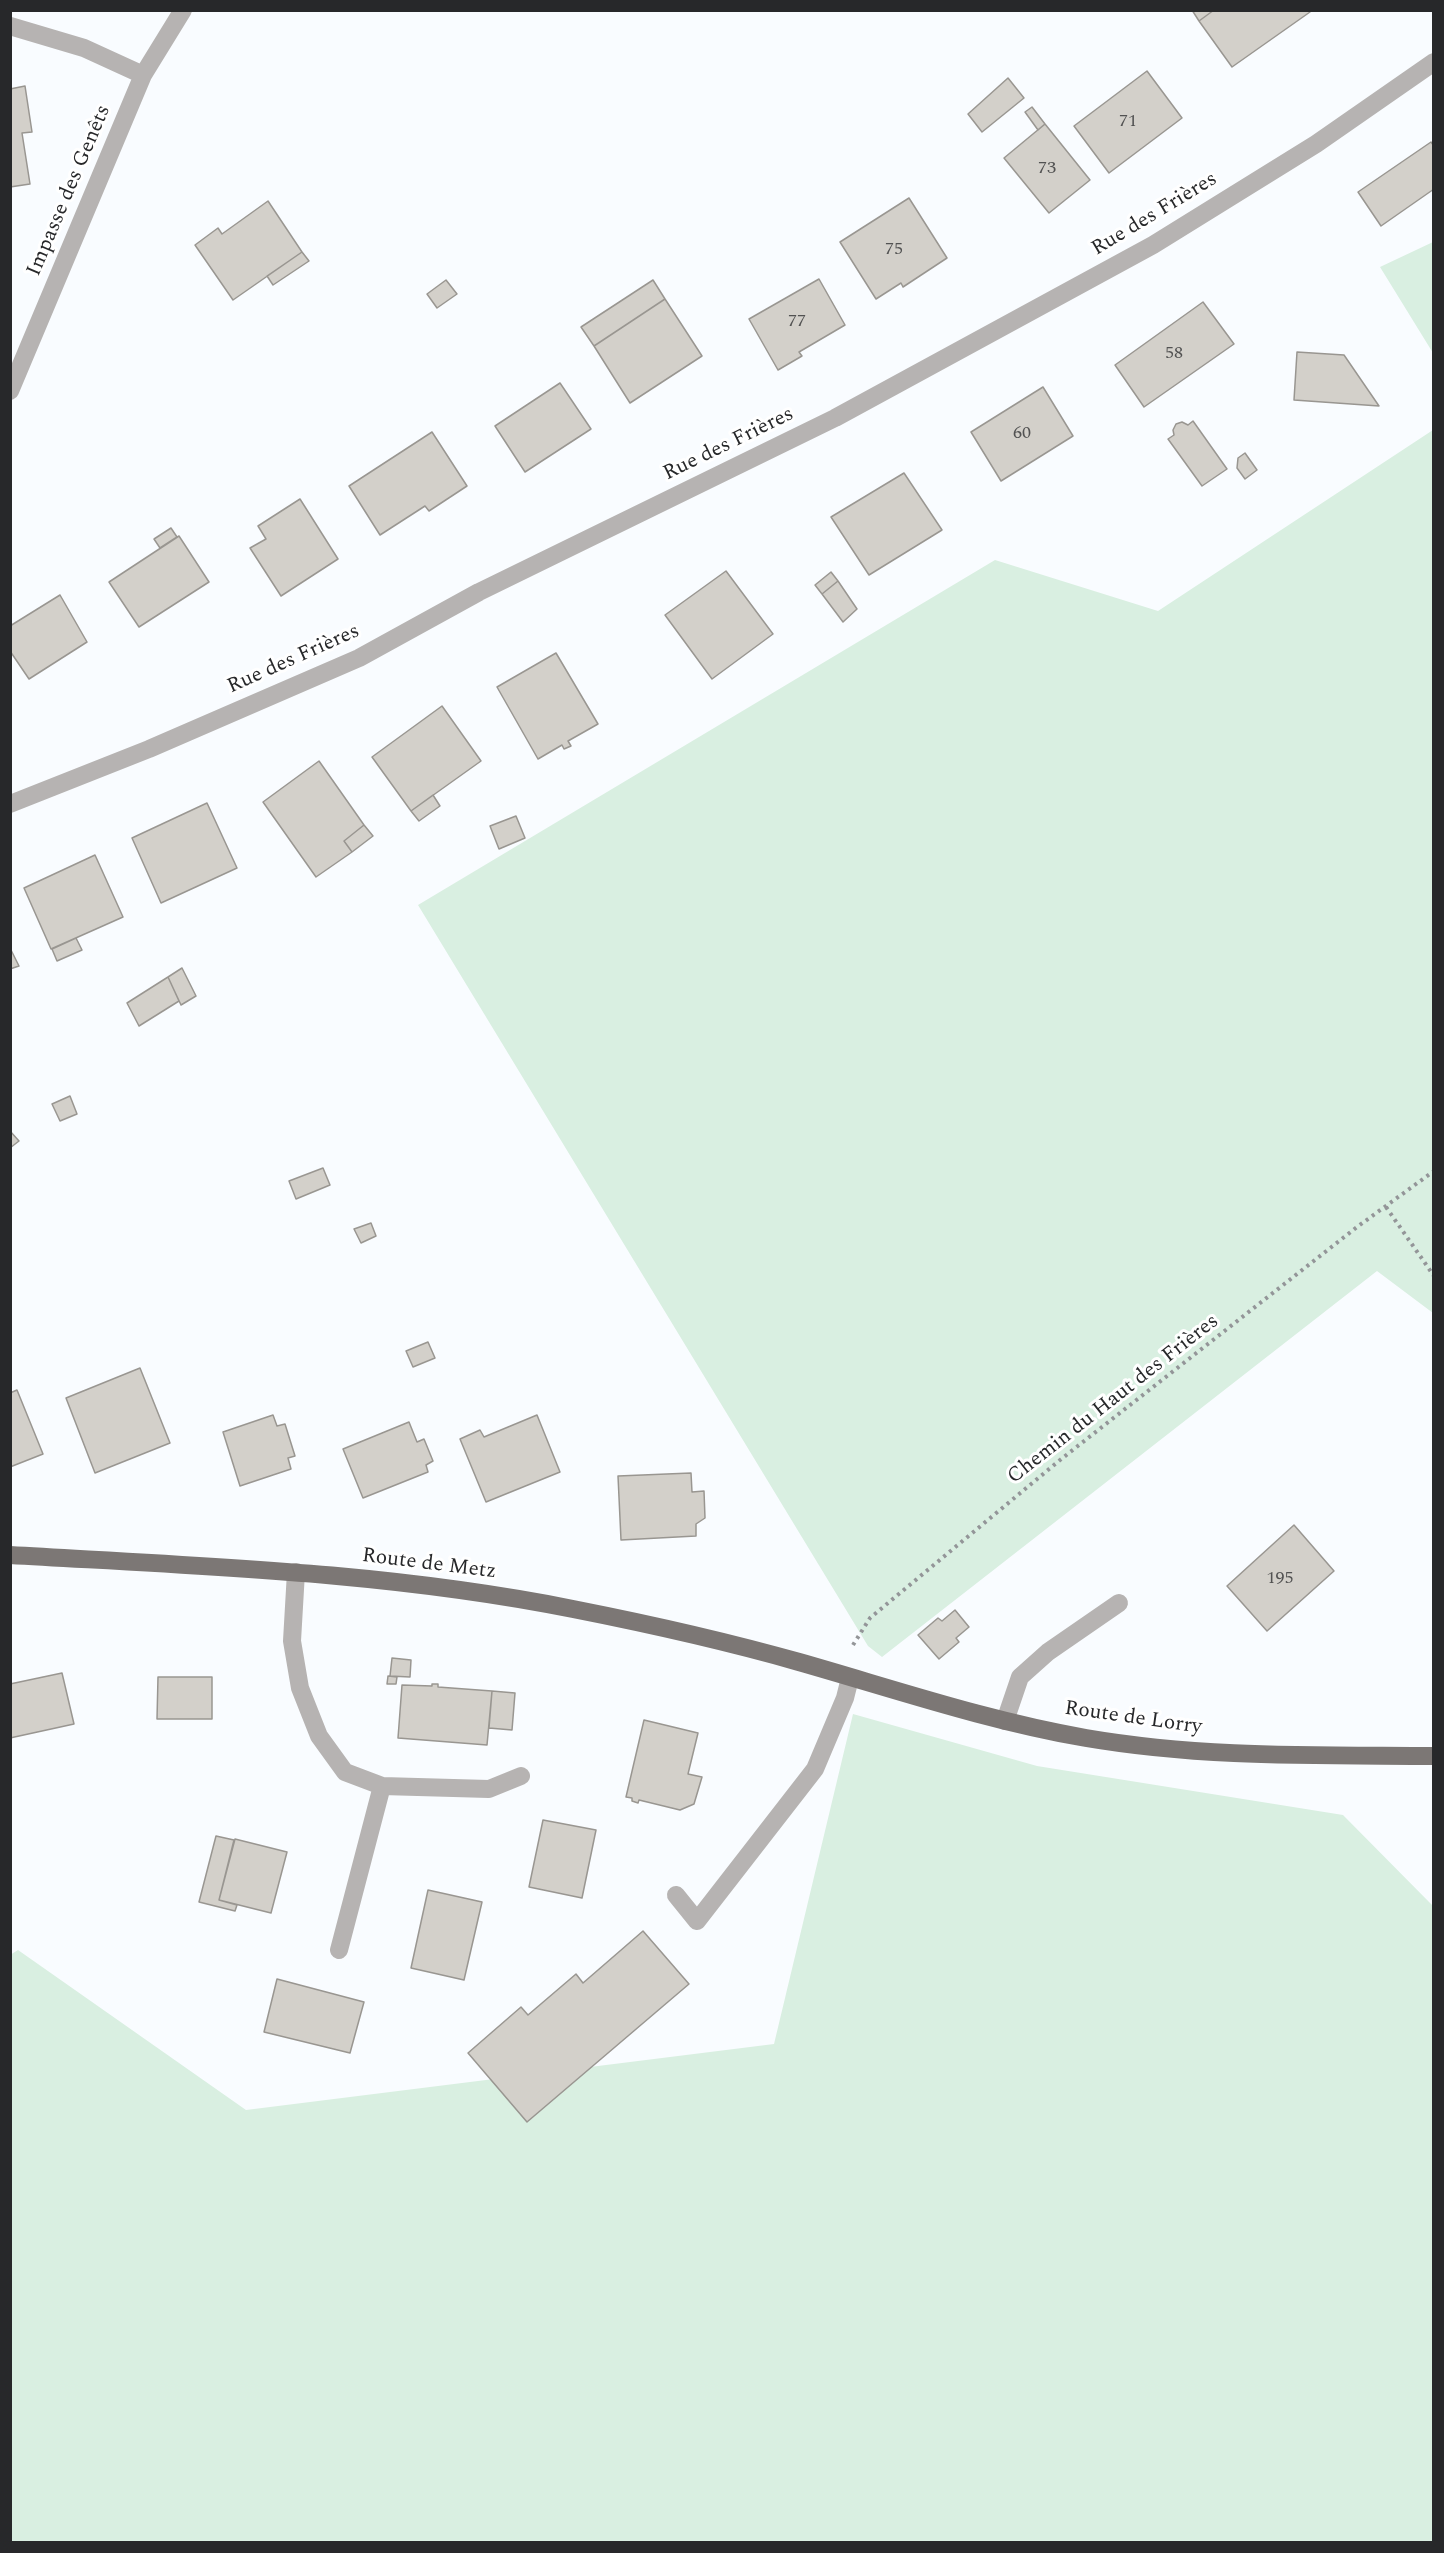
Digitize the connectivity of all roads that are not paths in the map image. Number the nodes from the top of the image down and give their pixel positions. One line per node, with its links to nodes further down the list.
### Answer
1 (183, 10): 4 (street, Impasse des Genêts)
2 (10, 26): 4 (street)
3 (1434, 62): 6 (street, Rue des Frières)
4 (143, 75): 5 (street, Impasse des Genêts)
5 (10, 391)
6 (10, 804)
7 (10, 1555): 8 (main road, Route de Metz)
8 (296, 1572): 10 (main road, Route de Metz); 14 (street)
9 (1119, 1603): 11 (street)
10 (842, 1676): 11 (main road, Route de Lorry); 15 (street)
11 (1005, 1721): 12 (main road, Route de Lorry)
12 (1434, 1756)
13 (521, 1776): 14 (street)
14 (381, 1786): 16 (street)
15 (676, 1895)
16 (339, 1950)

